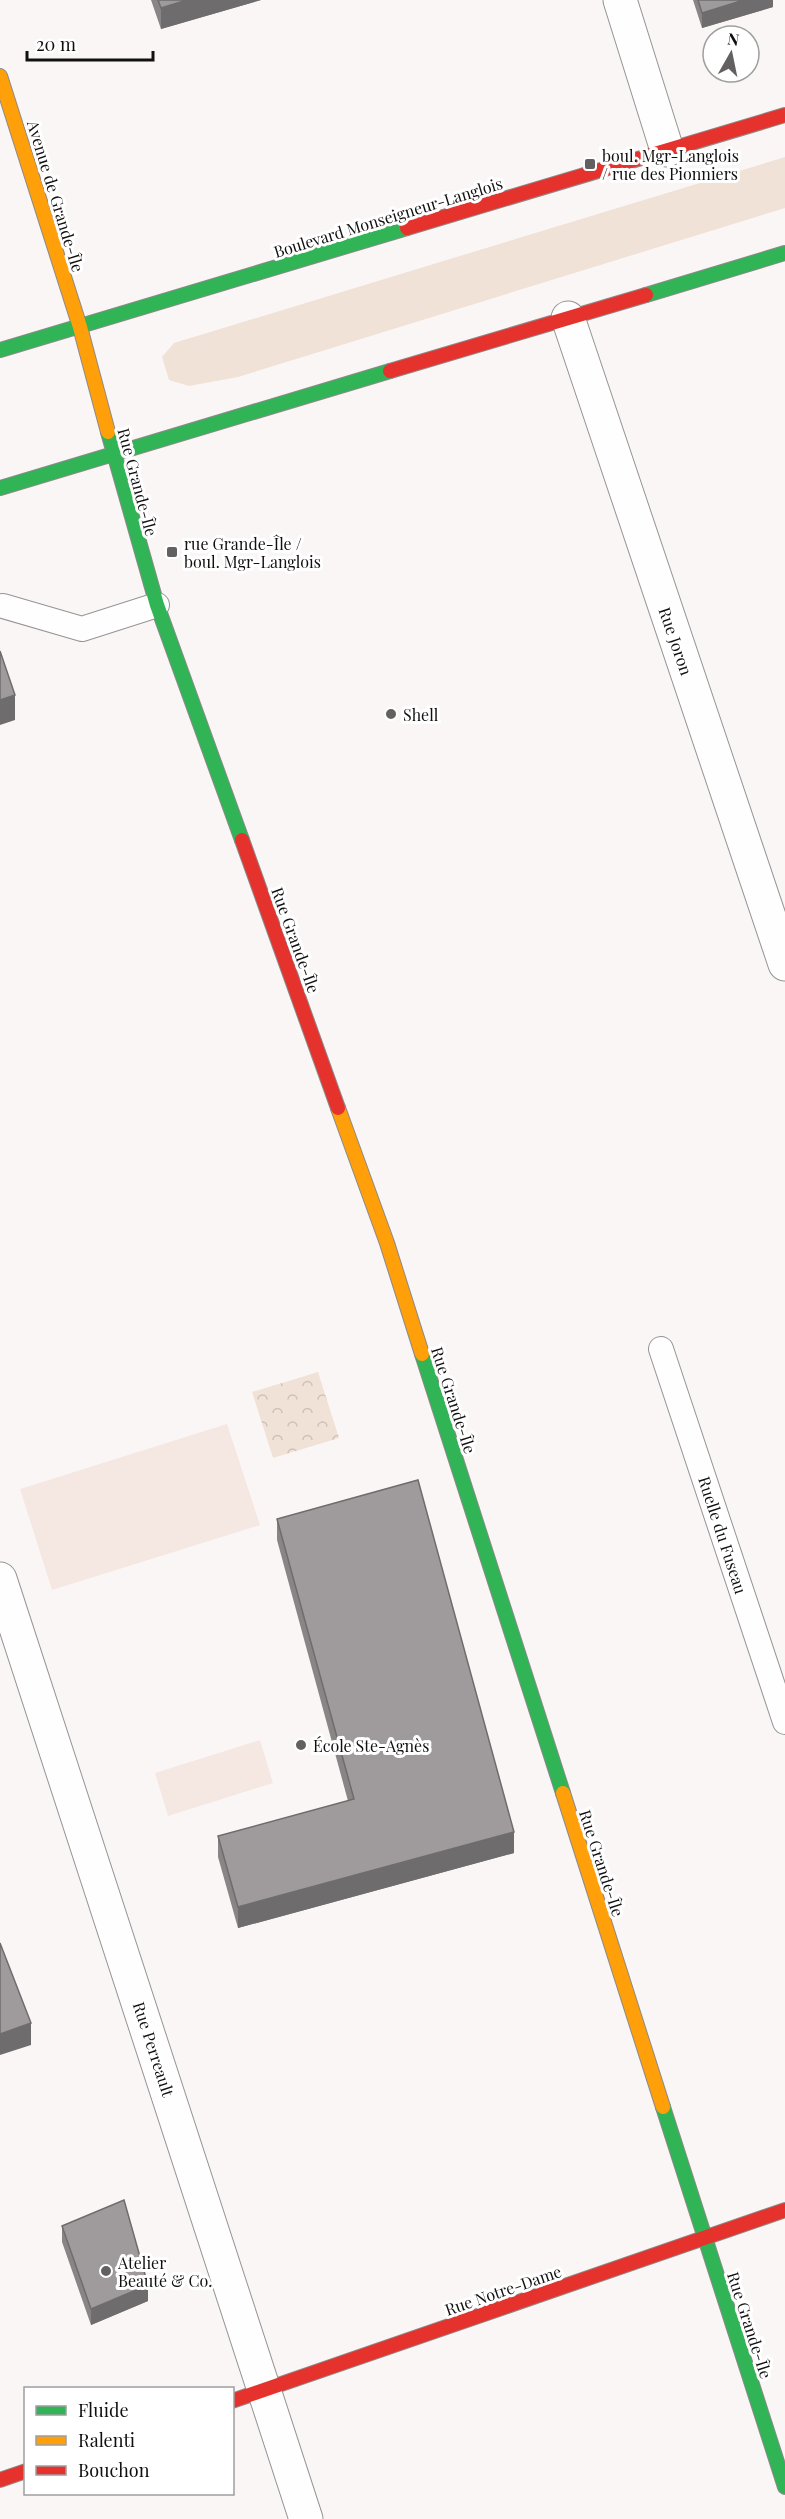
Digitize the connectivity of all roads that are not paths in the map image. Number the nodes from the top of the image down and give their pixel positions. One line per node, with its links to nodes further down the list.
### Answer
1 (620, 0): 4 (street)
2 (0, 76): 7 (main road, Avenue de Grande-Île)
3 (785, 115): 4 (main road, Boulevard Monseigneur-Langlois)
4 (667, 150): 7 (main road, Boulevard Monseigneur-Langlois)
5 (785, 253): 6 (main road)
6 (568, 318): 9 (main road); 13 (street, Rue Joron)
7 (80, 327): 8 (main road, Boulevard Monseigneur-Langlois); 9 (main road, Rue Grande-Île)
8 (0, 350)
9 (113, 454): 10 (main road); 12 (main road, Rue Grande-Île)
10 (0, 488)
11 (1, 603): 12 (lane)
12 (157, 605): 18 (main road, Rue Grande-Île)
13 (785, 964)
14 (661, 1349): 16 (lane, Ruelle du Fuseau)
15 (0, 1579): 19 (street, Rue Perreault)
16 (785, 1722)
17 (785, 2210): 18 (main road, Rue Notre-Dame)
18 (705, 2238): 19 (main road, Rue Notre-Dame); 23 (main road, Rue Grande-Île)
19 (265, 2390): 20 (main road, Rue Notre-Dame); 24 (street, Rue Perreault)
20 (234, 2400)
21 (24, 2472): 22 (main road)
22 (0, 2480)
23 (785, 2487)
24 (306, 2519)

